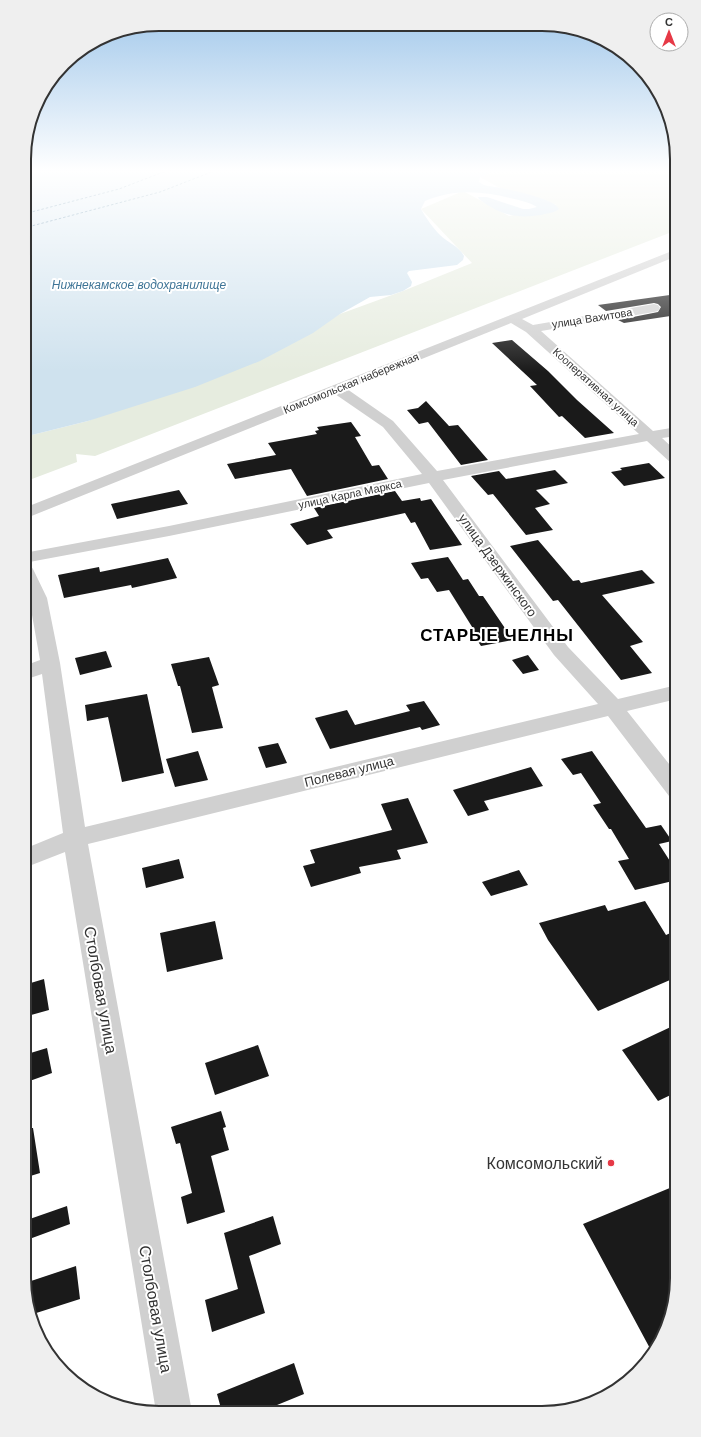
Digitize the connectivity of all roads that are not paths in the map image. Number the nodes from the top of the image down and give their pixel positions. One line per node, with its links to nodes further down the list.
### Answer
1 (670, 259): 3 (street, Комсомольская набережная)
2 (654, 308): 4 (street, улица Вахитова)
3 (512, 318): 4 (street, Кооперативная улица); 5 (street, Комсомольская набережная)
4 (531, 329): 7 (street, Кооперативная улица)
5 (337, 389): 9 (street, улица Дзержинского); 10 (street, Комсомольская набережная)
6 (670, 433): 7 (street, улица Карла Маркса)
7 (650, 437): 8 (street, Кооперативная улица); 9 (street, улица Карла Маркса)
8 (670, 454)
9 (433, 477): 11 (street, улица Карла Маркса); 16 (street, улица Дзержинского)
10 (31, 511)
11 (31, 557)
12 (31, 584): 13 (street, Столбовая улица)
13 (50, 663): 14 (street); 18 (street, Столбовая улица)
14 (31, 671)
15 (670, 694): 16 (street, Полевая улица)
16 (613, 707): 17 (street, улица Дзержинского); 18 (street, Полевая улица)
17 (670, 781)
18 (75, 838): 19 (street, Полевая улица); 20 (street, Столбовая улица)
19 (31, 856)
20 (173, 1406)

